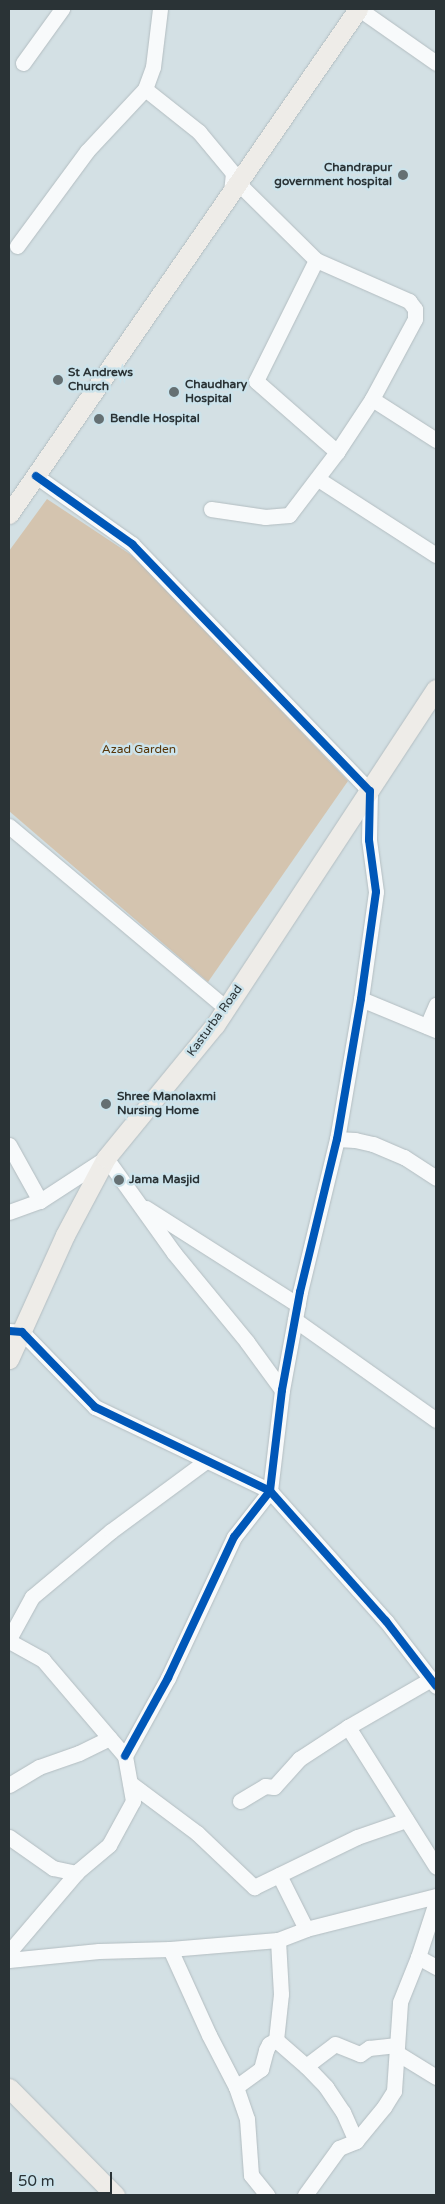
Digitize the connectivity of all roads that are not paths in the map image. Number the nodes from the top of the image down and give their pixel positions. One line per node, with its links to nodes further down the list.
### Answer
1 (62, 9): 5 (street)
2 (160, 9): 6 (street)
3 (359, 9): 4 (street); 7 (main road)
4 (436, 63)
5 (23, 64)
6 (145, 89): 7 (street); 8 (street)
7 (234, 187): 9 (street); 13 (main road)
8 (17, 246)
9 (316, 260): 10 (street); 12 (street)
10 (372, 399): 11 (street); 12 (street)
11 (436, 440)
12 (337, 452): 14 (street)
13 (36, 476): 15 (main road); 19 (street)
14 (318, 478): 16 (street); 17 (street)
15 (11, 506)
16 (211, 509)
17 (436, 556)
18 (436, 689): 19 (main road, Kasturba Road)
19 (370, 791): 21 (street); 23 (main road, Kasturba Road)
20 (9, 826): 23 (street)
21 (362, 998): 24 (street); 25 (street)
22 (436, 1005): 24 (street)
23 (226, 1008): 27 (main road, Kasturba Road)
24 (432, 1028)
25 (336, 1139): 28 (street); 32 (street)
26 (9, 1145): 29 (street)
27 (106, 1158): 29 (street); 30 (street); 34 (main road, Kasturba Road)
28 (436, 1178)
29 (40, 1201): 31 (street)
30 (138, 1203): 32 (street); 36 (street)
31 (9, 1212)
32 (298, 1304): 33 (street)
33 (295, 1320): 36 (street); 37 (street)
34 (15, 1332): 35 (main road, Kasturba Road); 38 (street)
35 (9, 1359)
36 (282, 1390): 39 (street)
37 (436, 1420)
38 (206, 1461): 39 (street); 40 (street)
39 (270, 1491): 41 (street); 44 (street)
40 (9, 1640): 43 (street)
41 (434, 1682): 42 (street)
42 (348, 1727): 47 (street); 48 (street)
43 (110, 1738): 44 (street); 46 (street)
44 (125, 1756): 45 (street)
45 (130, 1783): 51 (street); 52 (street)
46 (9, 1785)
47 (240, 1801)
48 (406, 1820): 50 (street); 52 (street)
49 (9, 1837): 51 (street)
50 (436, 1867)
51 (76, 1873): 58 (street)
52 (279, 1875): 55 (street)
53 (436, 1896): 55 (street)
54 (436, 1902): 59 (street)
55 (306, 1929): 56 (street)
56 (278, 1940): 57 (street); 62 (street)
57 (170, 1949): 60 (street); 66 (street)
58 (9, 1952)
59 (418, 1957): 61 (street); 63 (street)
60 (9, 1960)
61 (436, 1967)
62 (276, 2040): 64 (street); 66 (street)
63 (397, 2049): 64 (street); 65 (street); 68 (street)
64 (306, 2066): 68 (street)
65 (436, 2077)
66 (236, 2087): 70 (street)
67 (9, 2088): 69 (main road)
68 (356, 2142): 71 (street)
69 (115, 2195)
70 (266, 2195)
71 (304, 2195)

